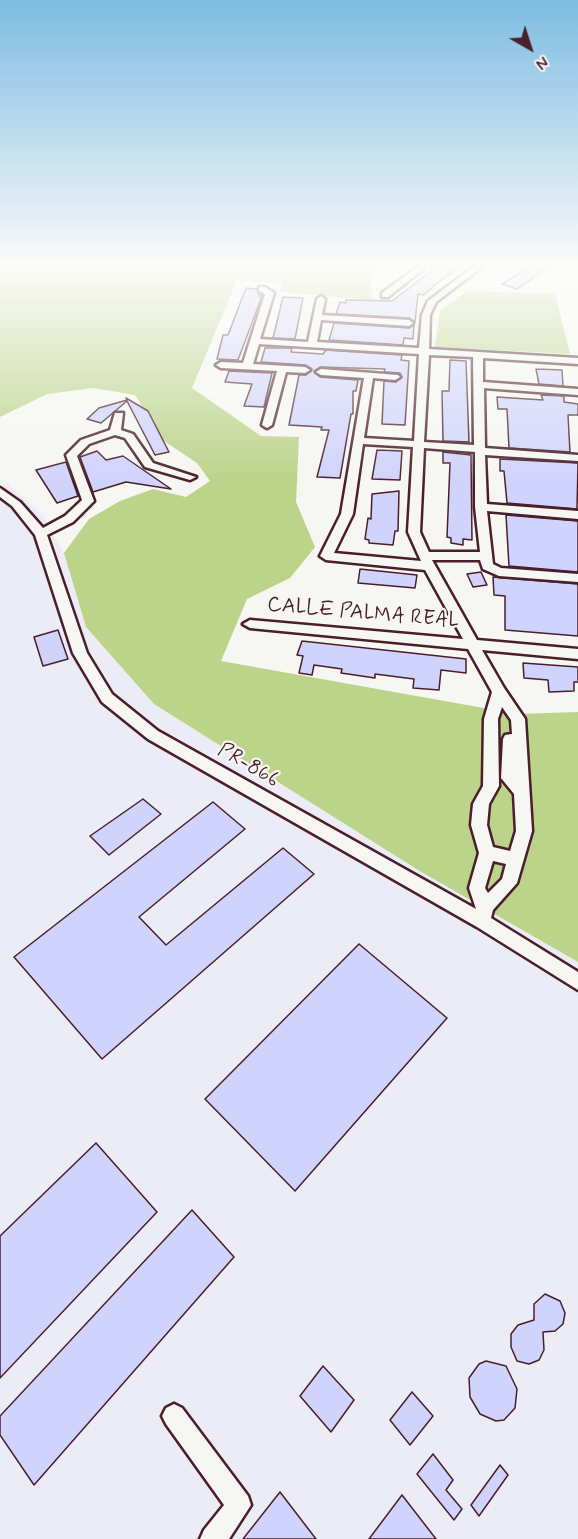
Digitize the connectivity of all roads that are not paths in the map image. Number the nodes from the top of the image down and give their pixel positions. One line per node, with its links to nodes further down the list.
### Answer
1 (313, 340): 4 (street)
2 (424, 340): 5 (street)
3 (255, 341): 4 (street); 9 (street)
4 (312, 345): 5 (street)
5 (423, 351): 6 (street); 21 (street)
6 (478, 355): 7 (street); 15 (street)
7 (578, 361)
8 (221, 365): 9 (street)
9 (247, 367): 10 (street)
10 (282, 369): 11 (street); 18 (street)
11 (305, 370)
12 (321, 372): 13 (street)
13 (369, 375): 14 (street); 20 (street)
14 (395, 377)
15 (478, 385): 16 (street); 22 (street)
16 (578, 392)
17 (119, 415): 19 (street)
18 (267, 424)
19 (115, 432): 24 (street); 28 (street)
20 (360, 441): 21 (street); 30 (street)
21 (417, 444): 22 (street); 30 (street)
22 (478, 450): 23 (street); 26 (street)
23 (578, 458)
24 (190, 477)
25 (0, 491): 28 (street, PR-866 / PR-866)
26 (481, 507): 27 (street); 29 (street)
27 (578, 514)
28 (41, 534): 40 (street, PR-866 / PR-866)
29 (485, 556): 30 (street); 31 (street)
30 (426, 561): 33 (street)
31 (578, 578)
32 (250, 624): 33 (street, CALLE PALMA REAL)
33 (473, 644): 34 (street, CALLE PALMA REAL); 35 (street)
34 (578, 654)
35 (499, 692): 36 (street); 37 (street)
36 (491, 786): 37 (street); 38 (street)
37 (521, 791): 39 (street)
38 (487, 853): 39 (street); 40 (street)
39 (516, 859): 40 (street)
40 (484, 915): 41 (street, PR-866 / PR-866)
41 (578, 982)
42 (174, 1416): 43 (street)
43 (213, 1539)

